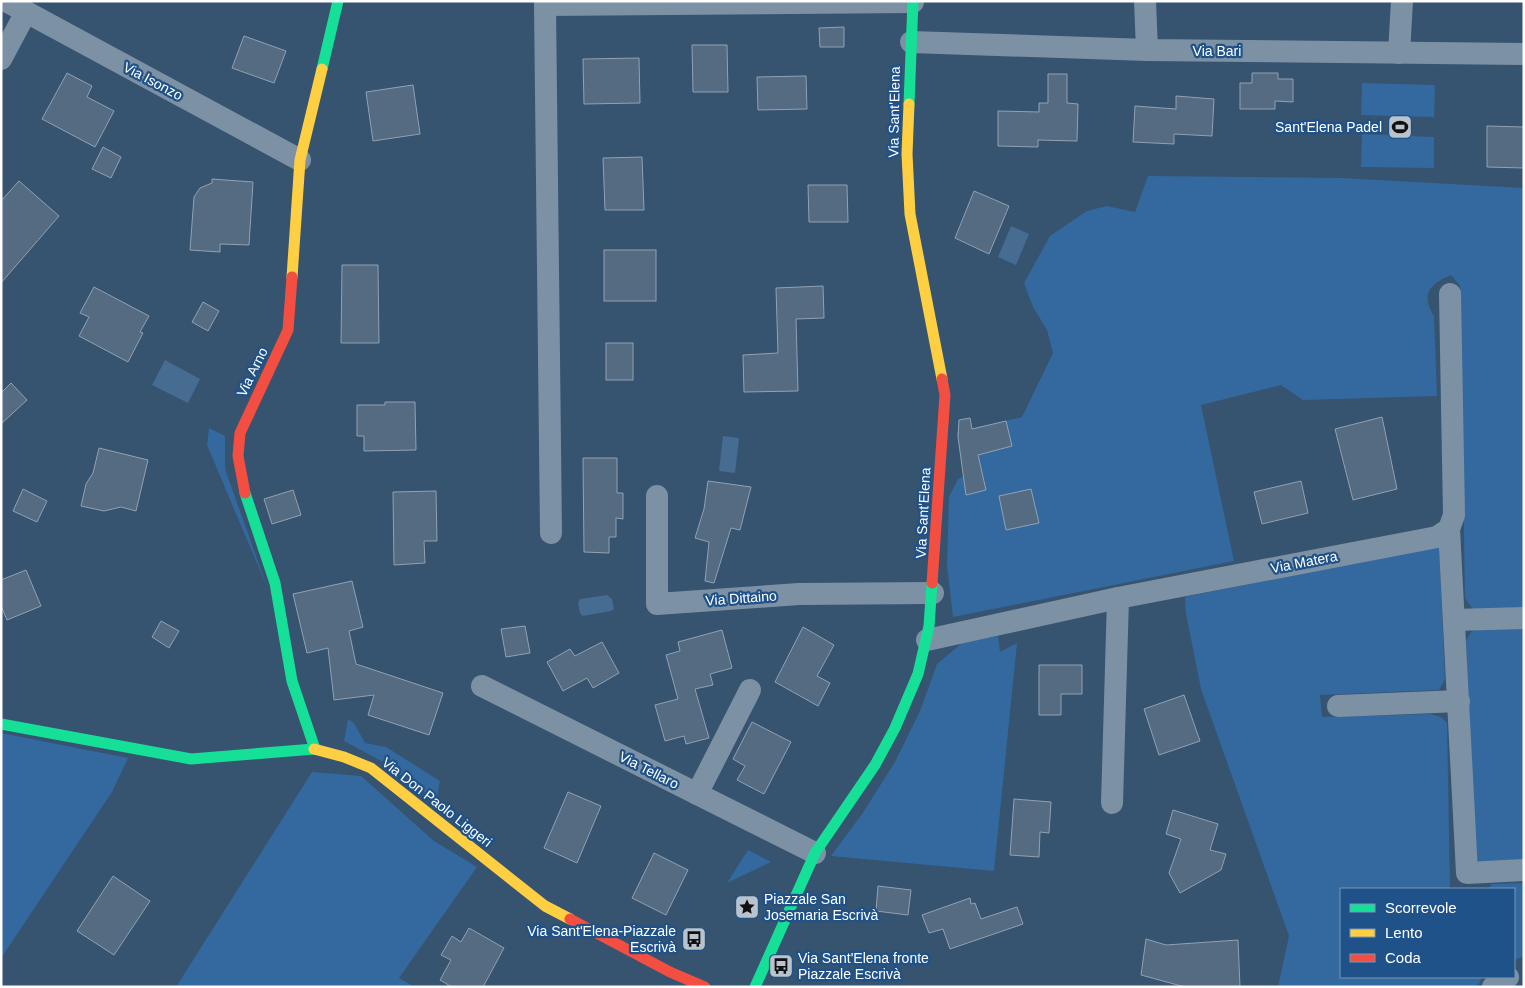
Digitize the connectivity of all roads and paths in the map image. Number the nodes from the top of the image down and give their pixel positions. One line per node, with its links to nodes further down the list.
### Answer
1 (6, 1): 7 (street, Via Isonzo)
2 (338, 1): 13 (street, Via Arno)
3 (1145, 1): 9 (street)
4 (1402, 1): 10 (street)
5 (913, 2): 6 (street); 8 (street, Via Sant'Elena)
6 (545, 3): 17 (street)
7 (26, 12): 12 (street); 13 (street, Via Isonzo)
8 (911, 42): 9 (street, Via Bari); 18 (street, Via Sant'Elena)
9 (1147, 50): 10 (street, Via Bari)
10 (1399, 53): 11 (street, Via Bari)
11 (1524, 54)
12 (1, 59)
13 (300, 160): 28 (street, Via Arno)
14 (1450, 294): 16 (street)
15 (656, 496): 18 (street, Via Dittaino)
16 (1449, 529): 19 (street, Via Matera); 21 (street)
17 (550, 533)
18 (933, 593): 22 (street, Via Sant'Elena)
19 (1118, 598): 22 (street, Via Matera); 30 (street)
20 (1524, 618): 21 (street)
21 (1454, 620): 25 (street)
22 (927, 640): 31 (street, Via Sant'Elena)
23 (482, 686): 29 (street, Via Tellaro)
24 (750, 690): 29 (street)
25 (1459, 701): 26 (street); 32 (street)
26 (1338, 706)
27 (1, 724): 28 (street, Via Don Paolo Liggeri)
28 (315, 749): 34 (street, Via Don Paolo Liggeri)
29 (697, 794): 31 (street, Via Tellaro)
30 (1112, 803)
31 (815, 854): 35 (street, Via Sant'Elena)
32 (1524, 870)
33 (1506, 978): 36 (street)
34 (705, 987)
35 (754, 987)
36 (1493, 987)

